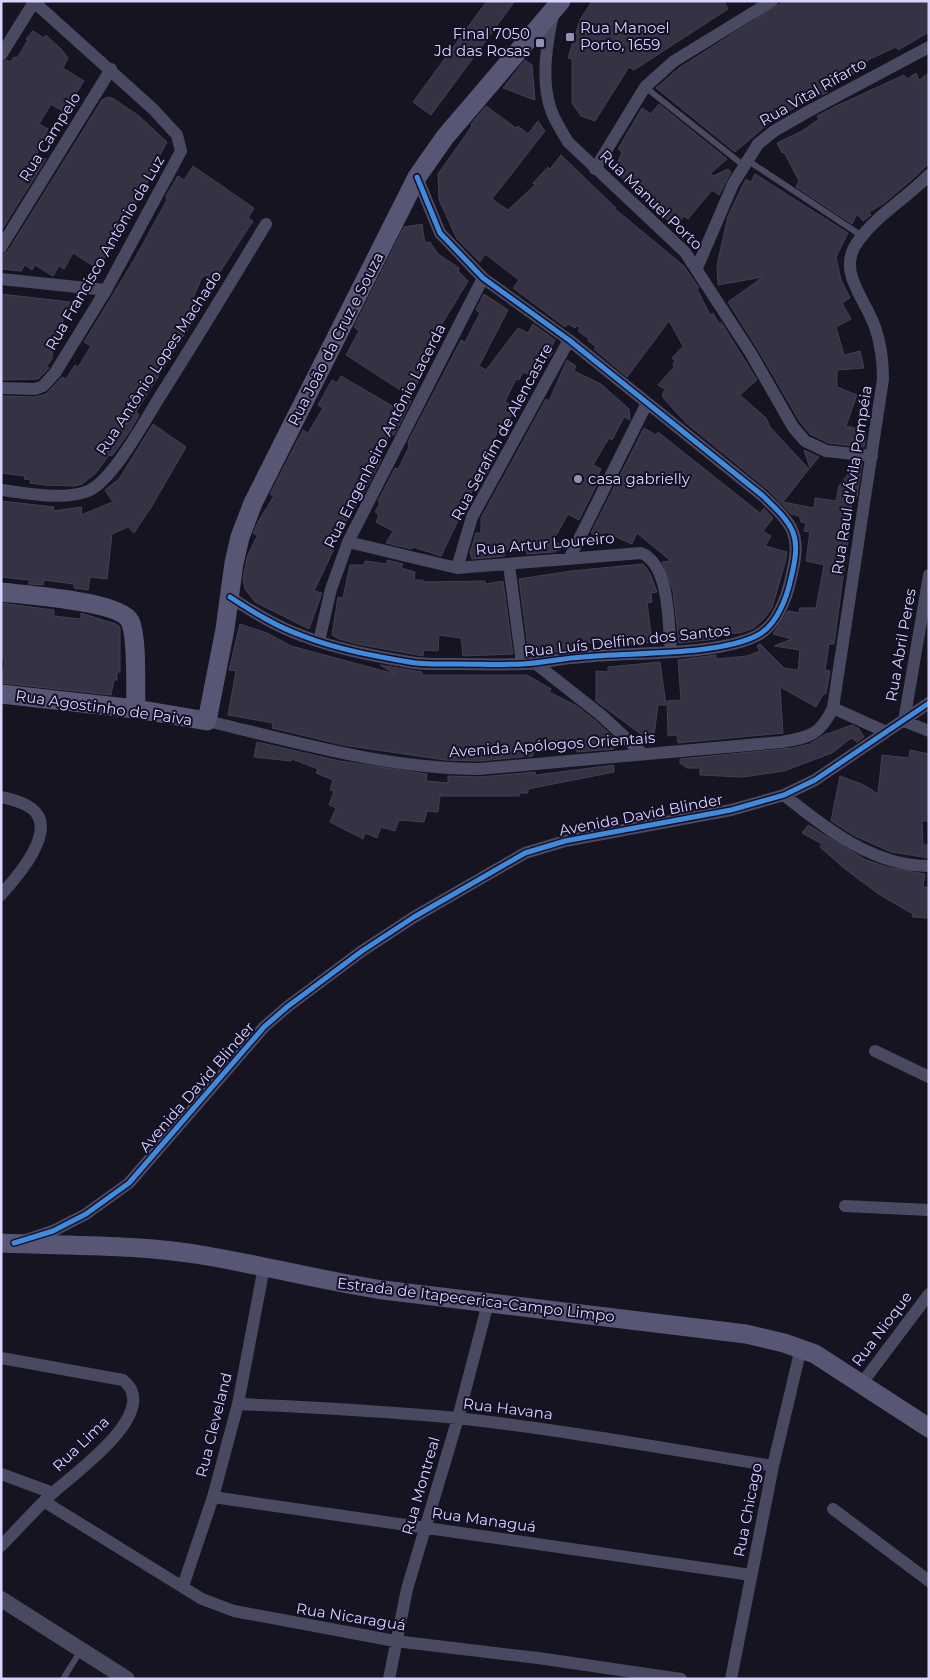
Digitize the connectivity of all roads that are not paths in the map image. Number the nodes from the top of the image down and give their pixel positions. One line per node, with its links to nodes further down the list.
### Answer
1 (772, 1): 7 (street)
2 (33, 2): 5 (street); 6 (street, Rua Francisco Antônio da Luz)
3 (557, 6): 9 (street, Rua Manuel Porto); 11 (main road, Rua João da Cruz e Souza)
4 (929, 47): 8 (street, Rua Vital Rifarto)
5 (1, 55)
6 (111, 69): 14 (street, Rua Campelo); 18 (street, Rua Francisco Antônio da Luz)
7 (645, 87): 8 (lane); 9 (street)
8 (745, 162): 13 (lane); 15 (street, Rua Vital Rifarto)
9 (595, 169): 15 (street, Rua Manuel Porto)
10 (929, 175): 13 (street, Rua Raul d'Ávila Pompéia)
11 (418, 178): 16 (street, Rua Luís Delfino dos Santos); 30 (main road, Rua João da Cruz e Souza)
12 (266, 224): 23 (street, Rua Antônio Lopes Machado)
13 (862, 236): 22 (street, Rua Raul d'Ávila Pompéia)
14 (1, 247)
15 (697, 268): 22 (street, Rua Manuel Porto)
16 (483, 278): 19 (street, Rua Luís Delfino dos Santos); 24 (street, Rua Engenheiro Antônio Lacerda)
17 (1, 279): 18 (street)
18 (106, 290): 20 (street, Rua Francisco Antônio da Luz)
19 (568, 340): 21 (street, Rua Luís Delfino dos Santos); 27 (street, Rua Serafim de Alencastre)
20 (1, 388)
21 (647, 403): 25 (street); 32 (street, Rua Luís Delfino dos Santos)
22 (872, 456): 36 (street, Rua Raul d'Ávila Pompéia)
23 (1, 490)
24 (348, 542): 27 (street, Rua Artur Loureiro); 31 (street, Rua Engenheiro Antônio Lacerda)
25 (569, 559): 26 (street, Rua Artur Loureiro); 32 (street, Rua Artur Loureiro)
26 (509, 565): 27 (street, Rua Artur Loureiro); 33 (street)
27 (457, 568)
28 (929, 575): 39 (street, Rua Abril Peres)
29 (1, 592): 37 (main road)
30 (230, 597): 31 (street, Rua Luís Delfino dos Santos); 38 (main road, Rua João da Cruz e Souza)
31 (318, 642): 33 (street, Rua Luís Delfino dos Santos)
32 (671, 651): 33 (street, Rua Luís Delfino dos Santos)
33 (528, 663): 42 (street)
34 (1, 694): 37 (main road, Rua Agostinho de Paiva)
35 (929, 703): 39 (street, Avenida David Blinder)
36 (833, 708): 41 (street); 42 (street, Avenida Apólogos Orientais)
37 (136, 709): 38 (main road, Rua Agostinho de Paiva)
38 (207, 721): 42 (street, Avenida Apólogos Orientais)
39 (904, 721): 40 (street); 41 (street, Avenida David Blinder)
40 (929, 730)
41 (884, 731): 43 (street, Avenida David Blinder)
42 (643, 754)
43 (784, 795): 45 (street); 51 (street, Avenida David Blinder)
44 (1, 797): 46 (street)
45 (929, 866)
46 (1, 895)
47 (875, 1051): 48 (street)
48 (929, 1077)
49 (845, 1206): 50 (street)
50 (929, 1210)
51 (8, 1243): 52 (main road, Estrada de Itapecerica-Campo Limpo)
52 (264, 1267): 54 (main road, Estrada de Itapecerica-Campo Limpo); 58 (street, Rua Cleveland)
53 (929, 1294): 57 (street, Rua Nioque)
54 (488, 1303): 55 (main road, Estrada de Itapecerica-Campo Limpo); 59 (street, Rua Montreal)
55 (801, 1348): 57 (main road, Estrada de Itapecerica-Campo Limpo); 61 (street, Rua Chicago)
56 (1, 1358): 63 (street, Rua Lima)
57 (862, 1383): 60 (main road, Estrada de Itapecerica-Campo Limpo)
58 (238, 1404): 59 (street, Rua Havana); 64 (street, Rua Cleveland)
59 (458, 1418): 61 (street, Rua Havana); 66 (street, Rua Montreal)
60 (929, 1428)
61 (773, 1466): 68 (street, Rua Chicago)
62 (1, 1474): 63 (street, Rua Nicaraguá)
63 (49, 1497): 67 (street, Rua Lima); 70 (street, Rua Nicaraguá)
64 (213, 1497): 66 (street, Rua Managuá); 70 (street, Rua Cleveland)
65 (833, 1509): 69 (street)
66 (426, 1528): 68 (street, Rua Managuá); 72 (street, Rua Montreal)
67 (1, 1546)
68 (751, 1575): 78 (street, Rua Chicago)
69 (929, 1581)
70 (183, 1586): 72 (street, Rua Nicaraguá)
71 (1, 1599): 73 (street)
72 (395, 1641): 76 (street, Rua Montreal); 77 (street, Rua Nicaraguá)
73 (82, 1649): 74 (lane); 75 (street)
74 (63, 1679)
75 (128, 1679)
76 (388, 1679)
77 (682, 1679)
78 (731, 1679)

